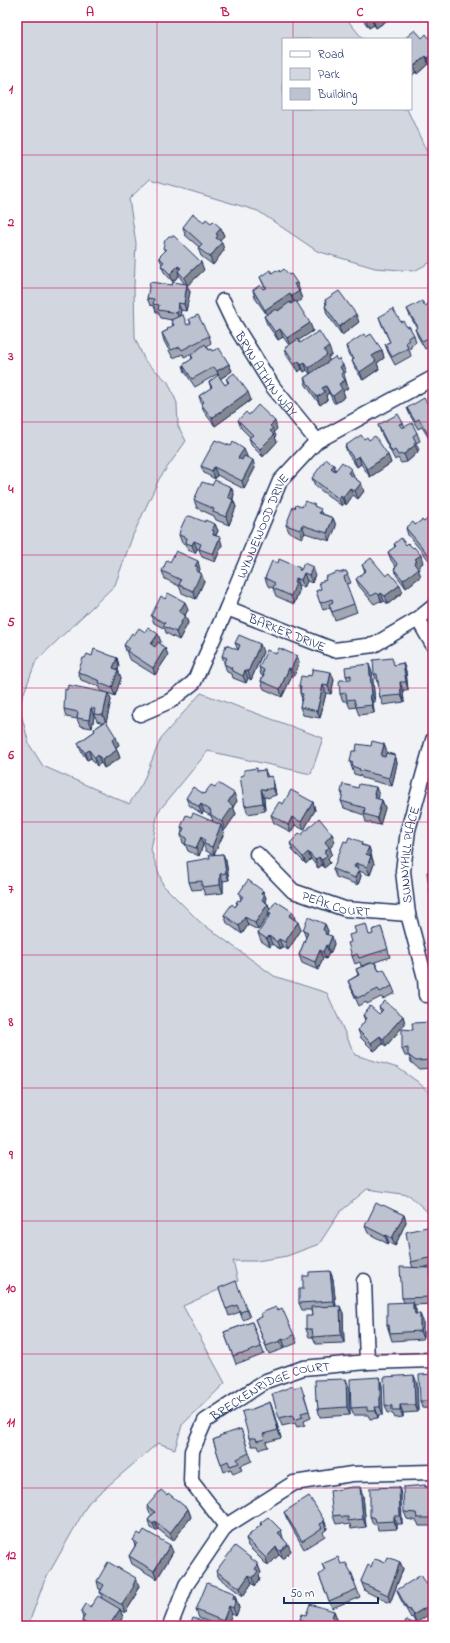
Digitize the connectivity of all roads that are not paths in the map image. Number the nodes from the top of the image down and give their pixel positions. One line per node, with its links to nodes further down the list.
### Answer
1 (224, 301): 3 (street, BRYN ATHYN WAY)
2 (433, 378): 3 (street, WYNNEWOOD DRIVE)
3 (317, 441): 5 (street, WYNNEWOOD DRIVE)
4 (433, 607): 6 (street, BARKER DRIVE)
5 (227, 608): 6 (street, BARKER DRIVE); 8 (street, WYNNEWOOD DRIVE)
6 (418, 619): 7 (street)
7 (433, 645)
8 (140, 714)
9 (433, 740): 11 (street, SUNNYHILL PLACE)
10 (257, 854): 11 (street, PEAK COURT)
11 (408, 914): 12 (street, SUNNYHILL PLACE)
12 (426, 995)
13 (364, 1281): 15 (street)
14 (433, 1360): 15 (street, BRECKENRIDGE COURT)
15 (367, 1362): 17 (street, BRECKENRIDGE COURT)
16 (433, 1472): 17 (street)
17 (226, 1526): 18 (street)
18 (170, 1626)

